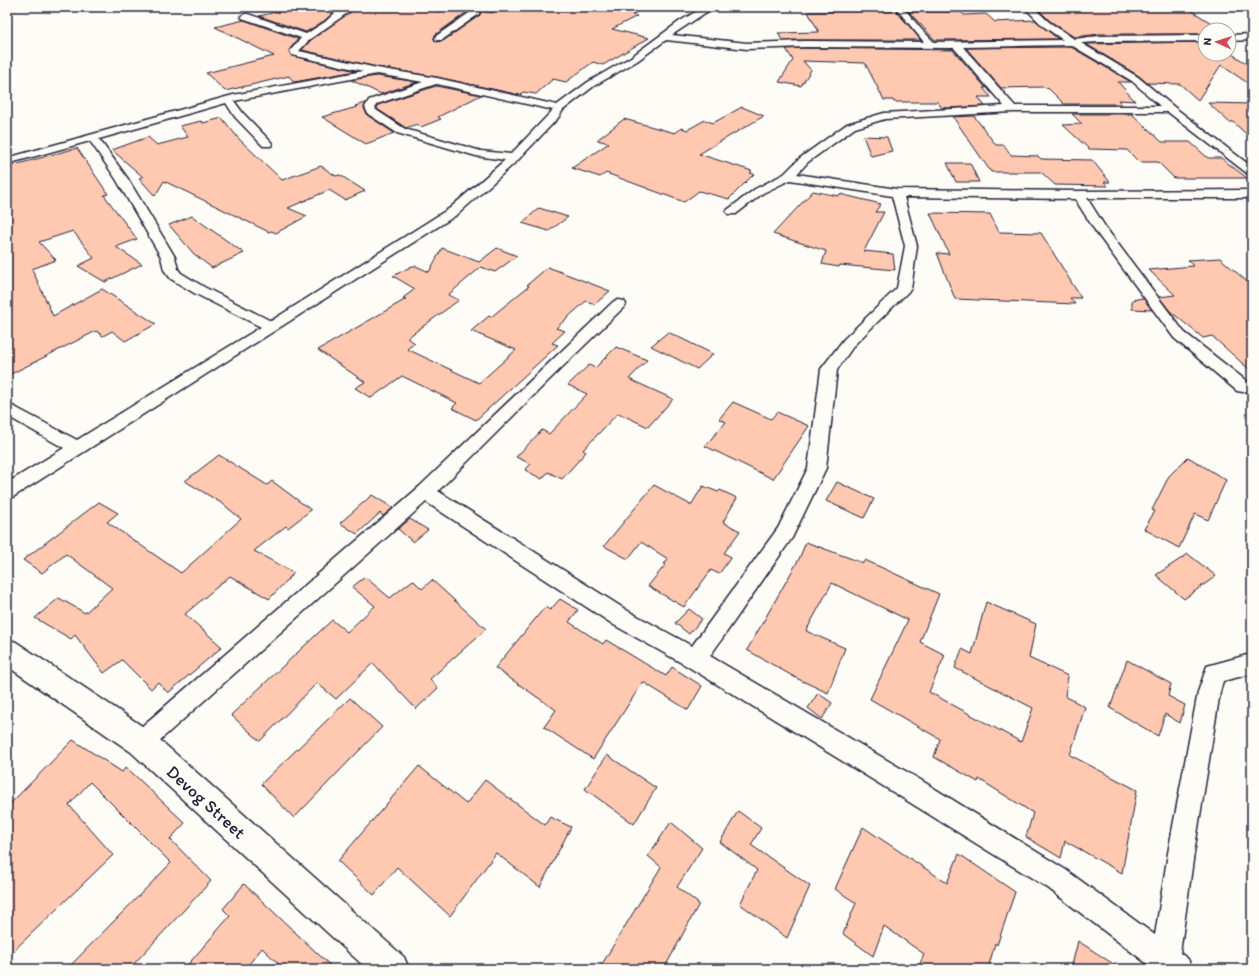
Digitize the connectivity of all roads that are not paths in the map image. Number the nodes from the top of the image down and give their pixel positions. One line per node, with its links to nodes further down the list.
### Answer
1 (352, 7): 7 (street)
2 (477, 7): 9 (street)
3 (710, 7): 8 (street)
4 (899, 7): 14 (street)
5 (1028, 7): 13 (street)
6 (245, 16): 7 (street)
7 (307, 37): 16 (street)
8 (664, 37): 14 (street); 19 (street)
9 (439, 38)
10 (1197, 38): 13 (street)
11 (1237, 38): 12 (street)
12 (1252, 38)
13 (1071, 42): 15 (street); 21 (street)
14 (932, 44): 15 (street)
15 (956, 45): 20 (street)
16 (377, 71): 17 (street); 18 (street)
17 (437, 81): 19 (street); 24 (street)
18 (229, 100): 22 (street); 23 (street)
19 (559, 108): 24 (street)
20 (1012, 109): 21 (street); 27 (street)
21 (1170, 109): 26 (street)
22 (92, 137): 25 (street); 33 (street)
23 (267, 144)
24 (514, 158): 33 (street)
25 (7, 161)
26 (1252, 172)
27 (788, 176): 28 (street); 31 (street)
28 (897, 192): 30 (street); 40 (street)
29 (1252, 194): 30 (street)
30 (1078, 195): 34 (street)
31 (732, 211)
32 (619, 304): 38 (street)
33 (272, 327): 36 (street)
34 (1243, 387)
35 (7, 409): 36 (street)
36 (76, 447): 37 (street)
37 (7, 492)
38 (425, 492): 40 (street); 42 (street)
39 (7, 651): 42 (street, Devog Street)
40 (695, 659): 43 (street)
41 (1252, 666): 43 (street)
42 (141, 742): 44 (street, Devog Street)
43 (1169, 966)
44 (392, 969)

